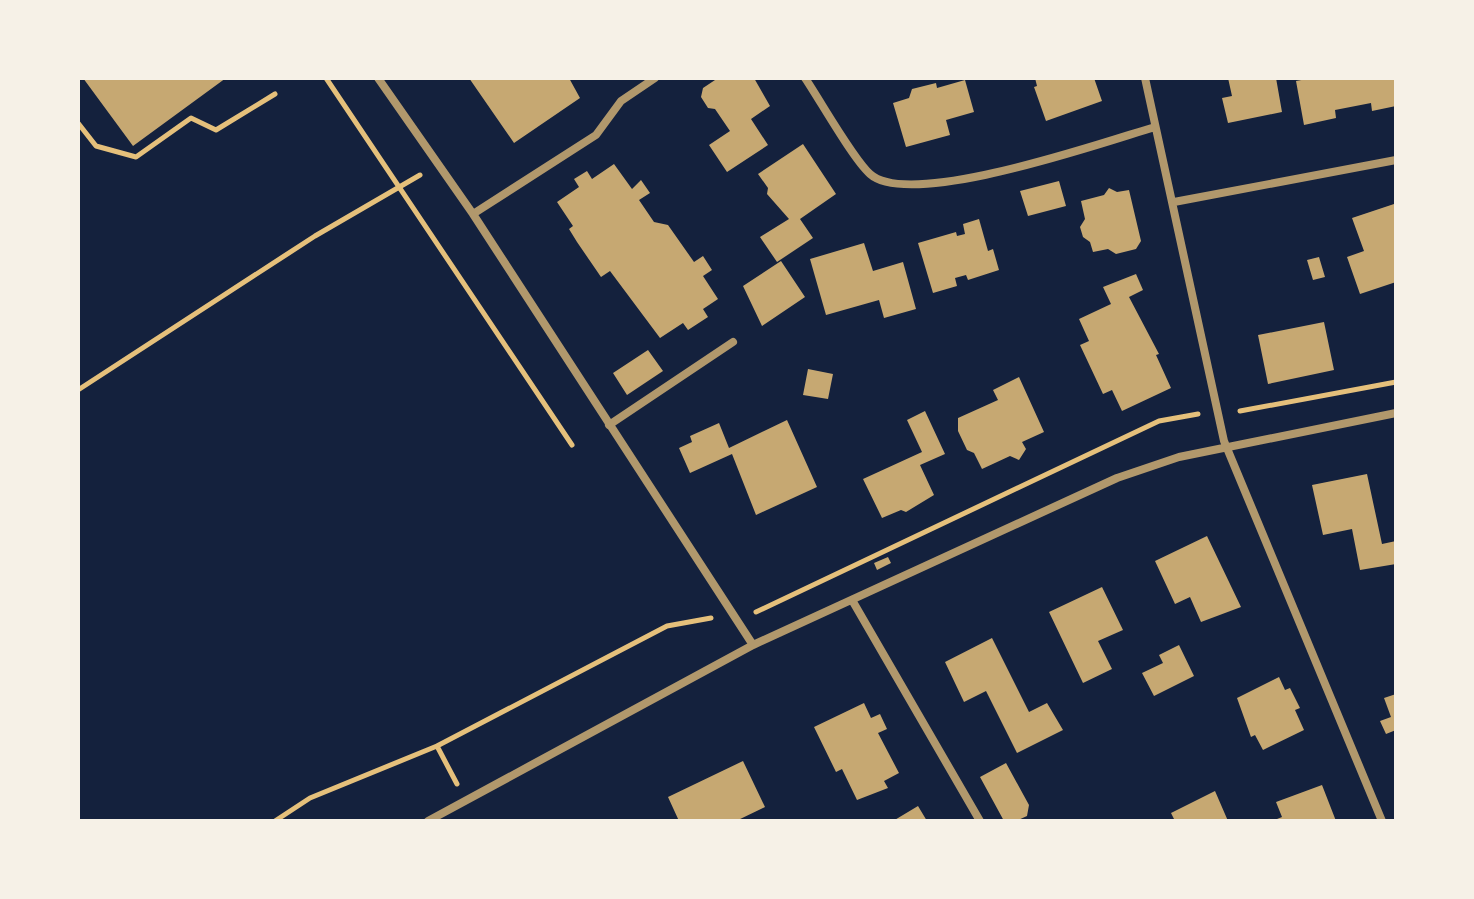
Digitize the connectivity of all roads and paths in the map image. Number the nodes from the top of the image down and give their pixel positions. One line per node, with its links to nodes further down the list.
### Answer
1 (326, 78): 11 (path)
2 (378, 78): 10 (street)
3 (655, 78): 13 (street)
4 (805, 78): 8 (street)
5 (1145, 78): 8 (street)
6 (275, 94): 7 (path)
7 (78, 123)
8 (1155, 127): 12 (street)
9 (1396, 160): 12 (street)
10 (438, 164): 11 (path); 13 (street)
11 (399, 187): 16 (path); 20 (path)
12 (1174, 202): 17 (street)
13 (473, 214): 19 (street)
14 (733, 342): 19 (street)
15 (1396, 382): 17 (path)
16 (78, 390)
17 (1218, 413): 21 (street)
18 (1396, 413): 21 (street)
19 (609, 425): 23 (street)
20 (572, 445)
21 (1226, 447): 22 (street); 29 (street)
22 (852, 600): 23 (street); 28 (street)
23 (753, 645): 25 (street)
24 (437, 746): 25 (path)
25 (466, 800): 26 (street)
26 (443, 817): 27 (street)
27 (428, 821)
28 (980, 821)
29 (1382, 821)

